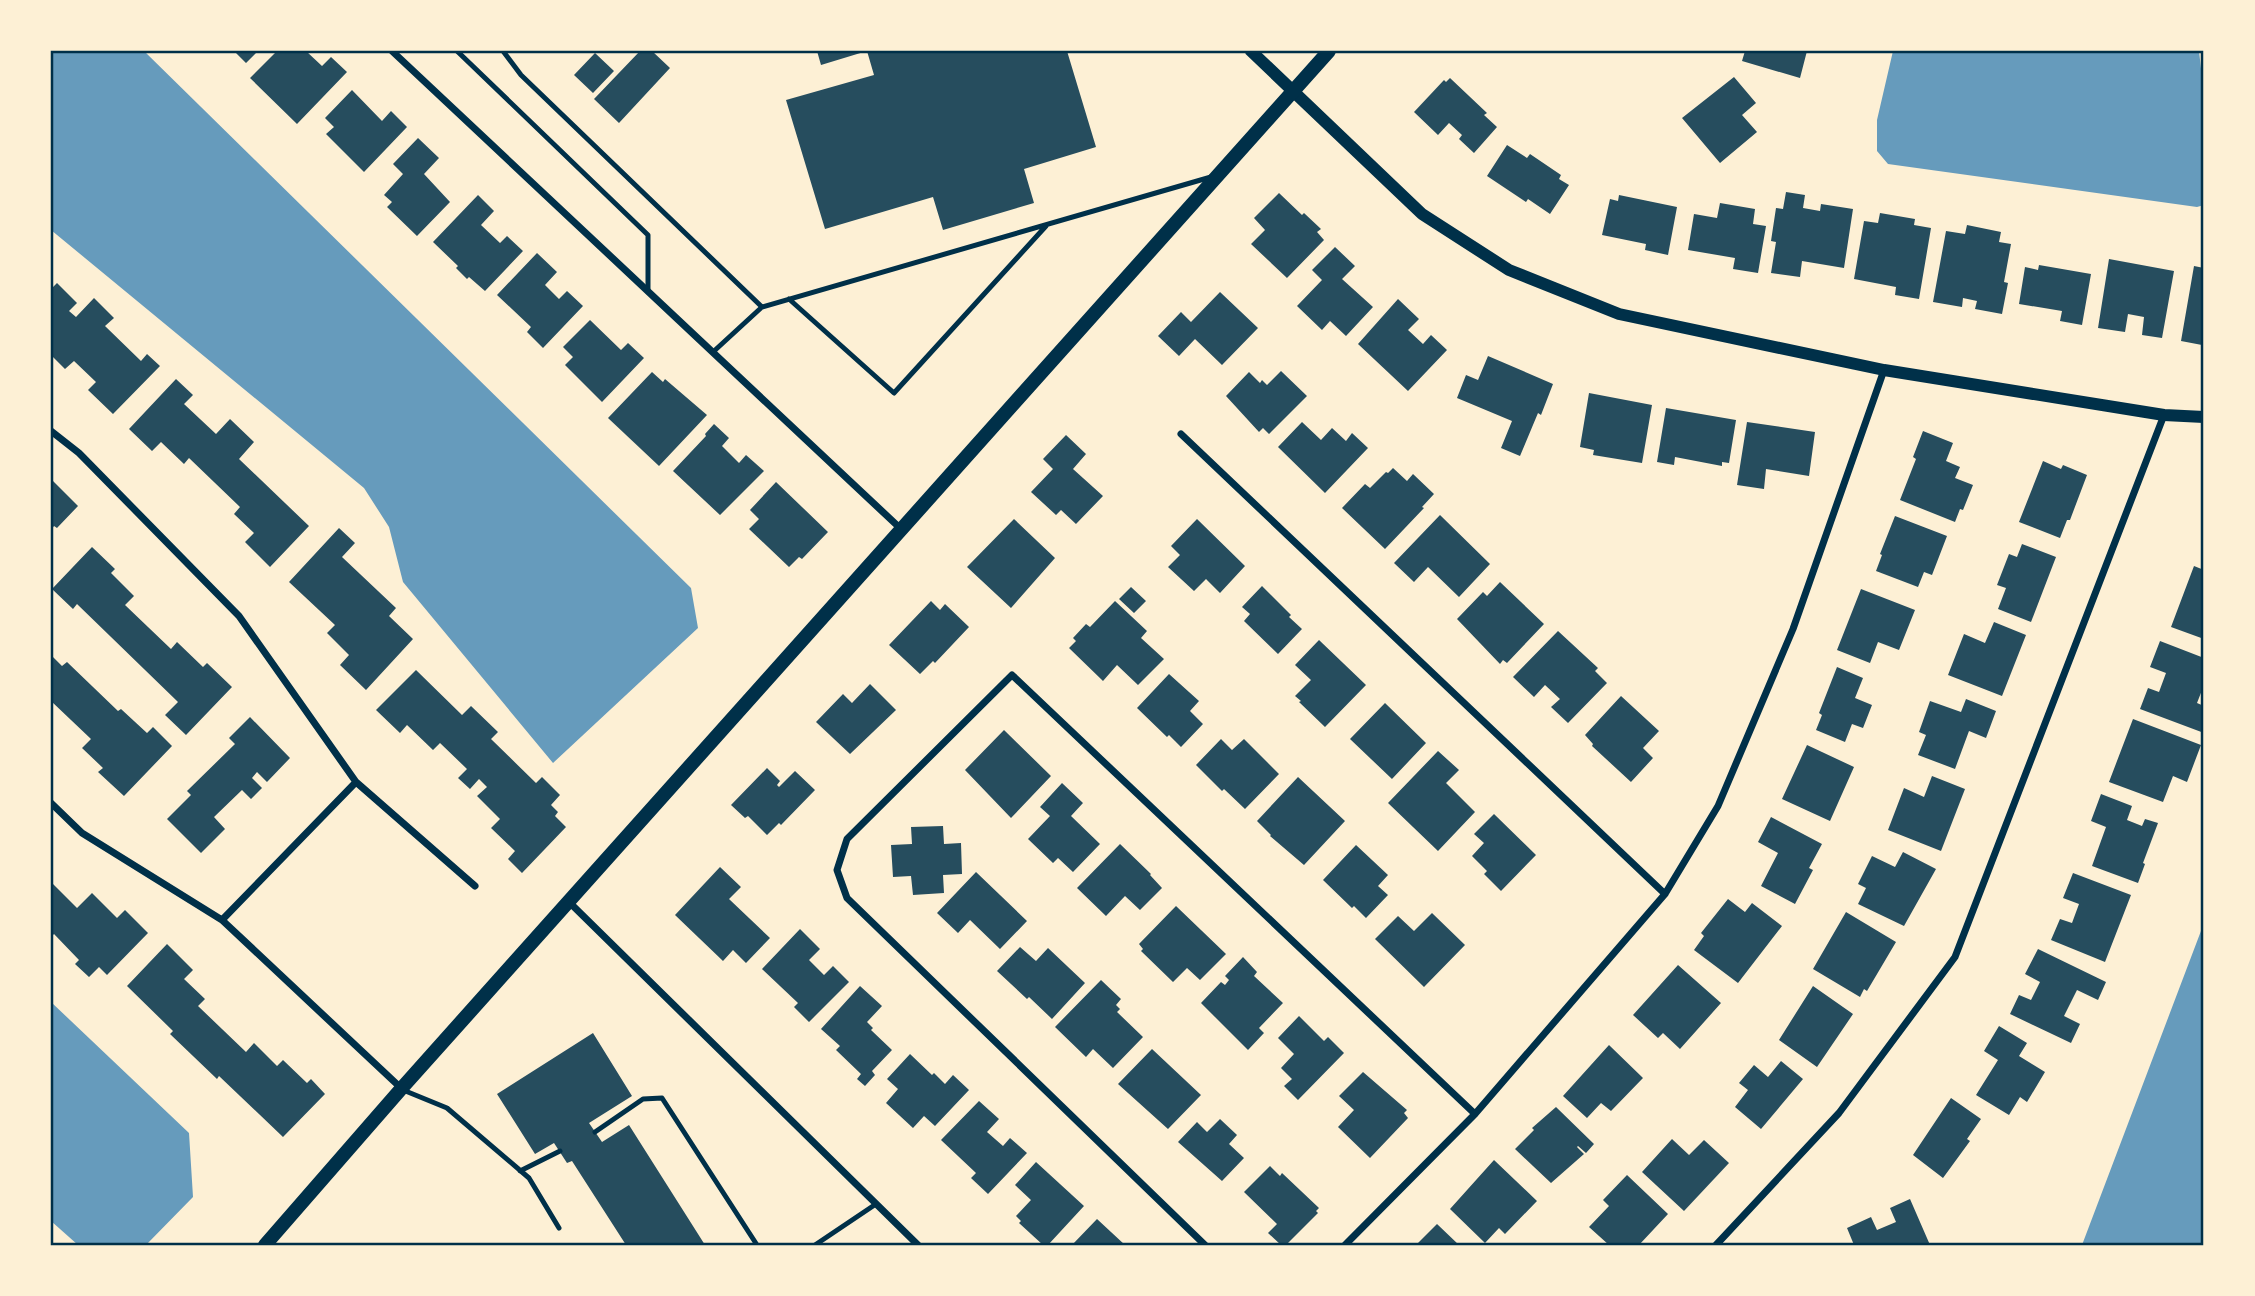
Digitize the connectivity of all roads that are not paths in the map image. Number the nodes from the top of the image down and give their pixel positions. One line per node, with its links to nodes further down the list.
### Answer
1 (391, 51): 9 (street)
2 (457, 51): 9 (lane)
3 (503, 51): 11 (lane)
4 (1251, 51): 6 (street)
5 (1329, 51): 6 (main road)
6 (1292, 92): 7 (main road); 13 (street)
7 (1217, 176): 8 (lane); 18 (main road)
8 (1048, 223): 10 (lane); 10 (lane)
9 (648, 292): 12 (street)
10 (789, 299): 11 (lane)
11 (762, 307): 12 (lane)
12 (713, 352): 18 (street)
13 (1884, 370): 14 (street); 22 (street)
14 (2164, 415): 15 (street); 38 (street)
15 (2204, 417)
16 (51, 431): 19 (street)
17 (1181, 434): 22 (street)
18 (901, 529): 23 (main road)
19 (356, 782): 21 (street); 24 (street)
20 (51, 803): 24 (street)
21 (475, 886)
22 (1665, 894): 26 (street)
23 (569, 902): 25 (main road); 30 (street)
24 (222, 919): 25 (street)
25 (401, 1089): 29 (lane); 32 (main road)
26 (1475, 1114): 36 (street); 37 (street)
27 (595, 1132): 33 (lane)
28 (560, 1151): 29 (lane)
29 (520, 1171): 31 (lane)
30 (876, 1204): 34 (lane); 35 (street)
31 (559, 1228)
32 (265, 1245)
33 (757, 1245)
34 (815, 1245)
35 (918, 1245)
36 (1205, 1245)
37 (1345, 1245)
38 (1716, 1245)

